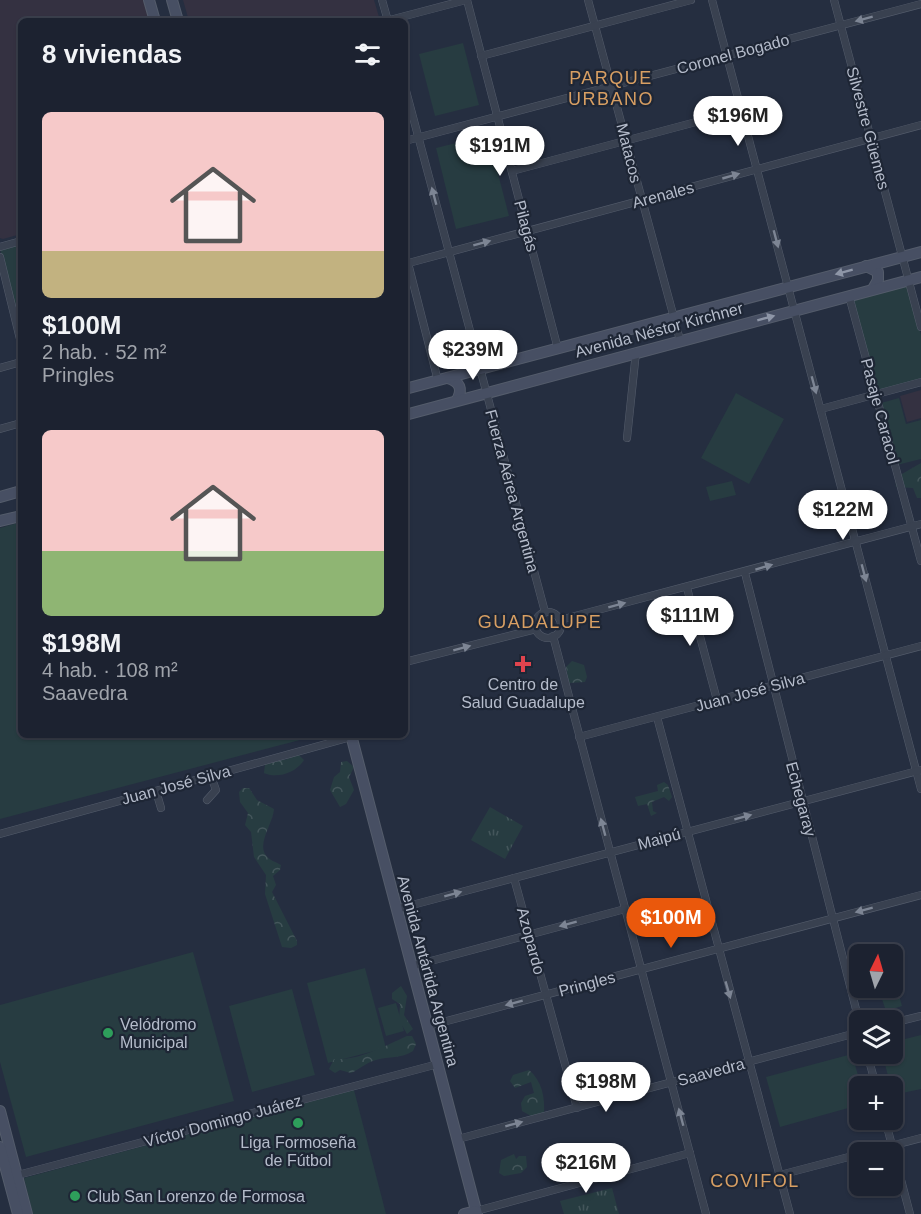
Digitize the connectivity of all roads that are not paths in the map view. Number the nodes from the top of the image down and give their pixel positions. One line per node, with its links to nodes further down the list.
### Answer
1 (149, 0): 10 (main road)
2 (172, 0): 11 (main road)
3 (382, 0): 12 (street)
4 (466, 0): 13 (street); 16 (street, Pilagás)
5 (588, 0): 14 (street, Matacos)
6 (691, 0): 14 (street)
7 (712, 0): 17 (street)
8 (834, 0): 15 (street, Silvestre Güemes)
9 (921, 4): 15 (street, Coronel Bogado, one-way to 15)
10 (154, 18)
11 (177, 18)
12 (386, 18)
13 (398, 18)
14 (595, 26): 16 (street); 18 (street, Matacos)
15 (841, 26): 17 (street, Coronel Bogado); 24 (street, Silvestre Güemes)
16 (481, 56): 21 (street, Pilagás)
17 (727, 56): 18 (street, Coronel Bogado); 20 (street)
18 (612, 87): 21 (street, Coronel Bogado); 26 (street, Matacos)
19 (408, 99): 23 (street, Fuerza Aérea Argentina)
20 (741, 110): 26 (street); 27 (street)
21 (497, 117): 23 (street, Coronel Bogado); 28 (street, Pilagás)
22 (921, 125): 24 (street, Arenales)
23 (418, 138): 25 (street, Coronel Bogado); 33 (street, Fuerza Aérea Argentina, one-way to 23)
24 (870, 139): 27 (street, Arenales); 36 (street, Silvestre Güemes)
25 (408, 140)
26 (626, 141): 28 (street); 29 (street, Matacos)
27 (757, 169): 29 (street, Arenales, one-way to 27); 42 (street, one-way to 42)
28 (512, 171): 30 (street, Pilagás)
29 (641, 201): 30 (street, Arenales); 46 (street, Matacos)
30 (527, 231): 33 (street, Arenales, one-way to 30); 50 (street, Pilagás)
31 (18, 242): 32 (street)
32 (0, 247)
33 (448, 252): 37 (street, Arenales); 54 (street, Fuerza Aérea Argentina)
34 (921, 252): 36 (main road, Avenida Néstor Kirchner)
35 (0, 257): 48 (street)
36 (902, 257): 38 (main road, Avenida Néstor Kirchner); 41 (street, Silvestre Güemes)
37 (408, 262)
38 (866, 266): 42 (main road, Avenida Néstor Kirchner, one-way to 42); 43 (main road)
39 (408, 269): 55 (street)
40 (921, 277): 41 (main road, Avenida Néstor Kirchner)
41 (909, 280): 43 (main road, Avenida Néstor Kirchner); 47 (street, Silvestre Güemes)
42 (788, 287): 45 (street); 46 (main road, Avenida Néstor Kirchner)
43 (873, 289): 44 (main road, Avenida Néstor Kirchner)
44 (849, 296): 45 (main road, Avenida Néstor Kirchner); 59 (street, Pasaje Caracol)
45 (794, 310): 49 (main road, Avenida Néstor Kirchner, one-way to 45); 61 (street, one-way to 61)
46 (674, 318): 49 (street, Matacos); 50 (main road, Avenida Néstor Kirchner)
47 (921, 327)
48 (18, 331)
49 (680, 340): 51 (main road, Avenida Néstor Kirchner)
50 (558, 348): 54 (main road, Avenida Néstor Kirchner)
51 (636, 352): 58 (main road, Avenida Néstor Kirchner); 65 (street)
52 (18, 363): 53 (street)
53 (0, 368)
54 (480, 370): 55 (main road, Avenida Néstor Kirchner); 58 (street, Fuerza Aérea Argentina)
55 (443, 379): 57 (main road, Avenida Néstor Kirchner); 60 (main road)
56 (921, 382): 59 (street)
57 (408, 388)
58 (486, 392): 60 (main road, Avenida Néstor Kirchner); 76 (street, Fuerza Aérea Argentina)
59 (876, 394): 61 (street); 71 (street, Pasaje Caracol)
60 (457, 400): 62 (main road, Avenida Néstor Kirchner)
61 (820, 409): 72 (street)
62 (408, 414)
63 (18, 424): 64 (street)
64 (0, 429)
65 (627, 438)
66 (18, 492): 67 (main road)
67 (0, 497)
68 (18, 517): 69 (main road)
69 (0, 521)
70 (921, 524): 71 (street)
71 (912, 527): 72 (street); 73 (street, Pasaje Caracol)
72 (856, 542): 74 (street, one-way to 72); 81 (street, one-way to 81)
73 (921, 561)
74 (745, 573): 75 (street); 83 (street, Echegaray)
75 (687, 588): 77 (street, one-way to 75); 84 (street)
76 (545, 612): 77 (street); 78 (street)
77 (560, 620): 79 (street)
78 (536, 629): 79 (street); 82 (street, one-way to 78)
79 (553, 636): 86 (street)
80 (921, 646): 81 (street, Juan José Silva)
81 (886, 656): 83 (street, Juan José Silva); 89 (street)
82 (408, 661)
83 (772, 686): 84 (street, Juan José Silva); 94 (street, Echegaray)
84 (717, 700): 85 (street, Juan José Silva)
85 (657, 717): 86 (street, Juan José Silva); 96 (street)
86 (579, 737): 98 (street, one-way to 86)
87 (344, 738): 90 (street, Juan José Silva)
88 (352, 738): 101 (main road, Avenida Antártida Argentina)
89 (919, 770): 91 (street); 94 (street, Maipú)
90 (211, 776): 92 (street, Juan José Silva); 93 (street)
91 (921, 789)
92 (156, 791): 95 (street); 97 (street, Juan José Silva)
93 (207, 800)
94 (801, 801): 96 (street, Maipú, one-way to 94); 103 (street, Echegaray)
95 (161, 808)
96 (687, 831): 98 (street, Maipú); 105 (street)
97 (0, 834)
98 (610, 852): 99 (street, Maipú); 102 (street)
99 (514, 878): 101 (street, Maipú, one-way to 99); 104 (street, Azopardo)
100 (921, 895): 103 (street, Pringles, one-way to 103)
101 (397, 909): 106 (main road, Avenida Antártida Argentina)
102 (625, 909): 104 (street, one-way to 104); 107 (street)
103 (832, 919): 105 (street, Pringles); 109 (street, Echegaray)
104 (529, 935): 106 (street); 108 (street, Azopardo)
105 (717, 949): 107 (street, Pringles); 114 (street, one-way to 114)
106 (412, 966): 112 (main road, Avenida Antártida Argentina)
107 (641, 969): 108 (street, Pringles); 116 (street)
108 (546, 994): 112 (street, Pringles, one-way to 112); 117 (street, Azopardo)
109 (856, 1010)
110 (921, 1016): 111 (street)
111 (903, 1020)
112 (428, 1026): 115 (main road, Avenida Antártida Argentina)
113 (849, 1035): 114 (street, Saavedra)
114 (748, 1062): 116 (street, Saavedra); 125 (street)
115 (438, 1064): 120 (main road, Avenida Antártida Argentina); 126 (street, Víctor Domingo Juárez)
116 (672, 1082): 117 (street, Saavedra); 123 (street, one-way to 116)
117 (577, 1108): 120 (street, Saavedra, one-way to 117)
118 (0, 1111): 126 (main road)
119 (921, 1138): 121 (street)
120 (458, 1139): 128 (main road, Avenida Antártida Argentina)
121 (903, 1143)
122 (0, 1147): 126 (main road)
123 (690, 1153): 128 (street); 132 (street)
124 (849, 1157): 125 (street)
125 (780, 1175): 133 (street)
126 (13, 1176): 129 (main road); 130 (main road)
127 (903, 1188): 134 (street)
128 (477, 1212): 131 (main road)
129 (18, 1214)
130 (27, 1214)
131 (464, 1214)
132 (706, 1214)
133 (789, 1214)
134 (910, 1214)

